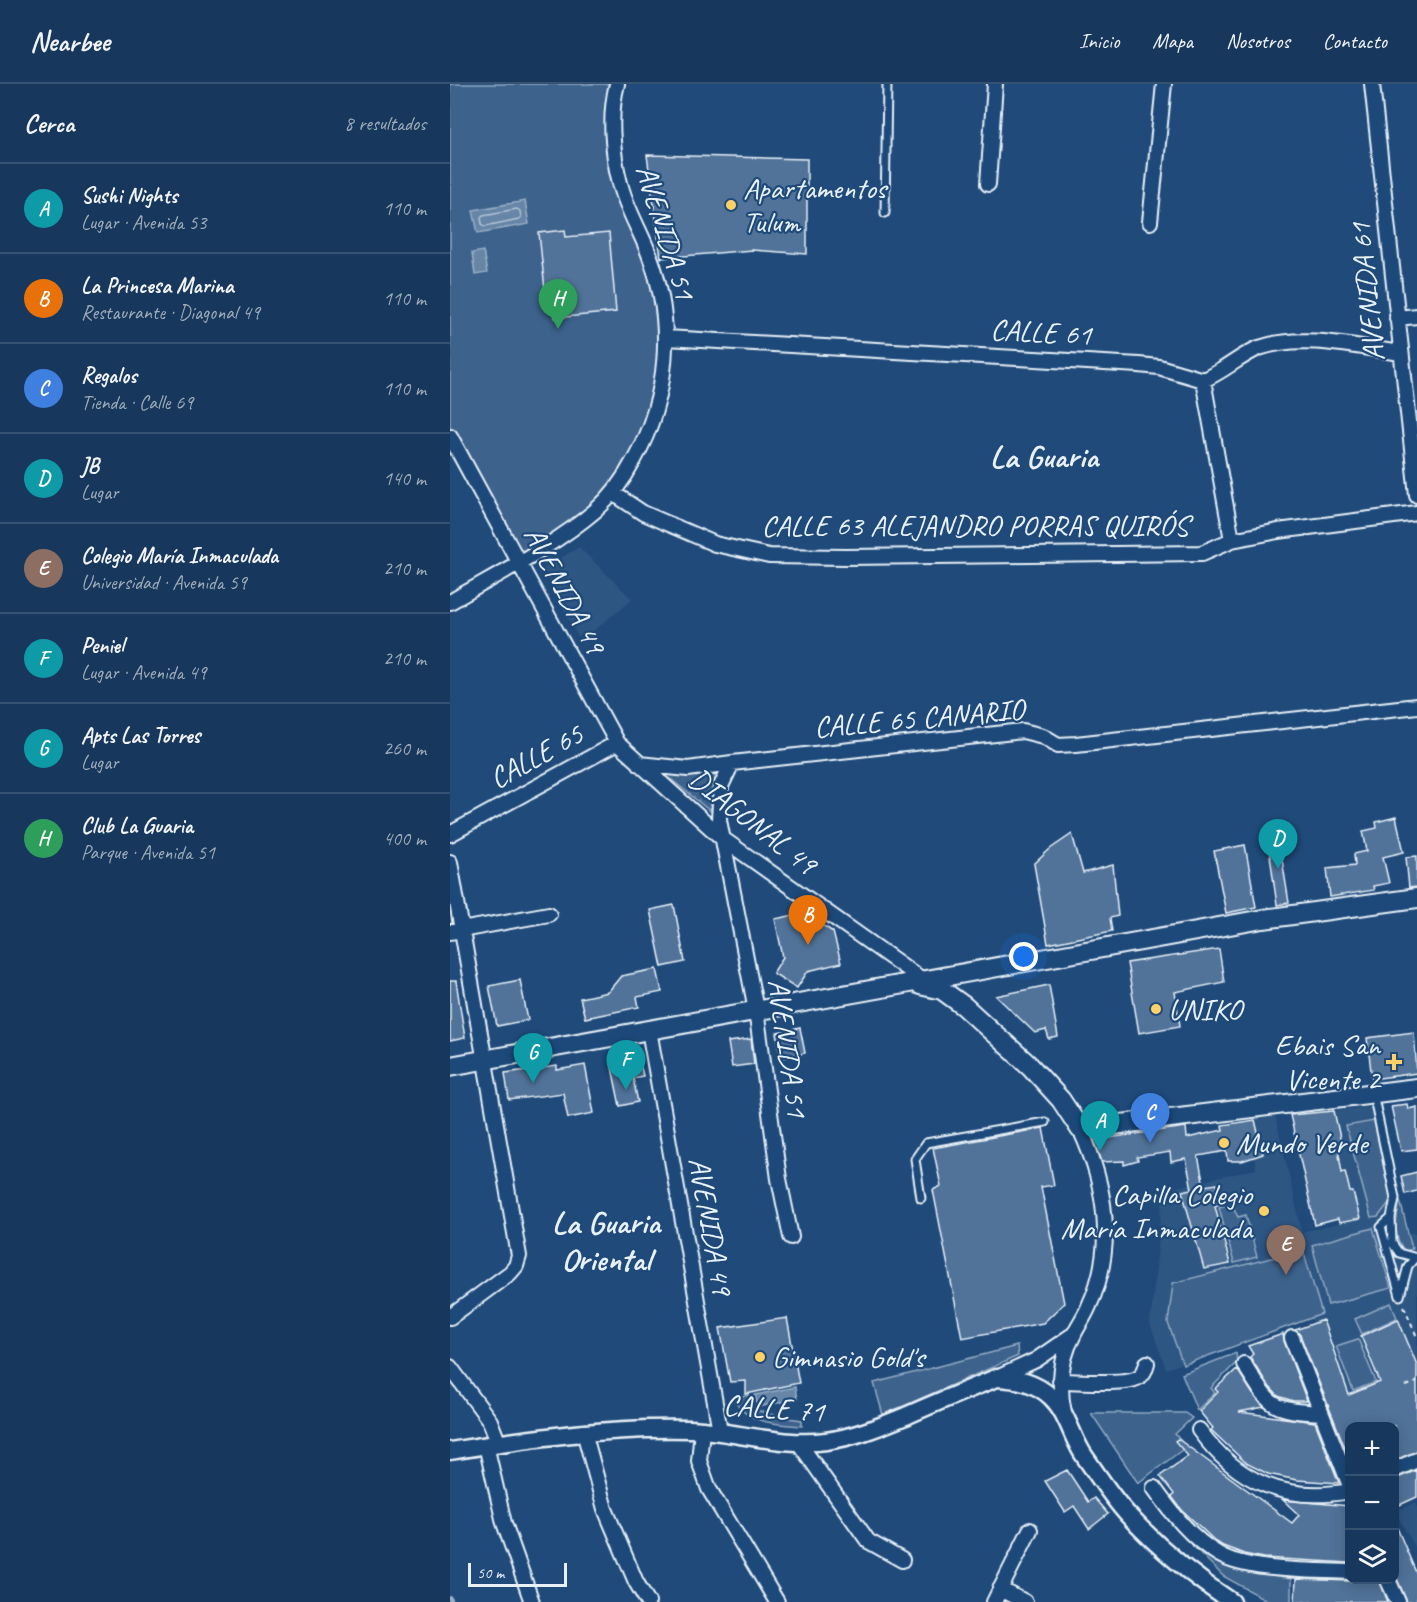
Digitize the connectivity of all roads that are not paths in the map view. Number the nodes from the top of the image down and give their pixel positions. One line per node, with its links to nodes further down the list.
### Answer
1 (617, 84): 11 (street, AVENIDA 51)
2 (887, 84): 7 (lane)
3 (995, 84): 6 (street)
4 (1164, 84): 8 (street)
5 (1372, 84): 10 (street, AVENIDA 61)
6 (988, 184)
7 (885, 213)
8 (1150, 222)
9 (1417, 316): 10 (street)
10 (1397, 318): 12 (street, AVENIDA 61)
11 (666, 338): 13 (street, CALLE 61); 15 (street, AVENIDA 51)
12 (1401, 353): 13 (street); 16 (street, AVENIDA 61)
13 (1203, 380): 18 (street)
14 (450, 436): 19 (street, AVENIDA 49)
15 (614, 493): 18 (street, CALLE 63 ALEJANDRO PORRAS QUIRÓS); 19 (street, AVENIDA 51)
16 (1417, 495)
17 (1417, 513): 18 (street, CALLE 63 ALEJANDRO PORRAS QUIRÓS)
18 (1233, 540)
19 (519, 562): 20 (street, AVENIDA 51); 22 (street, AVENIDA 49)
20 (450, 602)
21 (1417, 705): 23 (street, CALLE 65 CANARIO)
22 (617, 743): 24 (street, AVENIDA 49); 25 (street, CALLE 65)
23 (732, 763): 24 (street, CALLE 65 CANARIO); 26 (street, AVENIDA 51)
24 (639, 764): 26 (street, DIAGONAL 49)
25 (450, 834)
26 (723, 839): 32 (street, DIAGONAL 49); 35 (street, AVENIDA 51)
27 (450, 862): 30 (street)
28 (1417, 898): 31 (main road)
29 (549, 914): 30 (street)
30 (456, 931): 37 (street)
31 (974, 972): 32 (main road); 34 (main road)
32 (924, 981): 33 (main road)
33 (904, 984): 34 (main road); 35 (main road)
34 (964, 1006): 42 (main road)
35 (756, 1010): 36 (main road); 45 (street, AVENIDA 51)
36 (649, 1030): 37 (main road); 59 (street, AVENIDA 49)
37 (484, 1060): 38 (main road); 47 (street)
38 (450, 1066)
39 (1417, 1088): 40 (main road)
40 (1373, 1093): 42 (main road); 44 (lane)
41 (1045, 1122): 43 (lane)
42 (1080, 1129): 48 (street)
43 (921, 1198)
44 (1391, 1218): 46 (lane); 46 (lane)
45 (791, 1237)
46 (1415, 1258)
47 (450, 1317)
48 (1073, 1335): 53 (street, CALLE 71); 54 (street)
49 (1292, 1338): 55 (street)
50 (1147, 1363): 54 (street)
51 (1244, 1364): 55 (street)
52 (450, 1367): 62 (street)
53 (996, 1378): 56 (street); 61 (street, CALLE 71)
54 (1060, 1381): 56 (street)
55 (1321, 1413): 66 (street)
56 (1064, 1415): 78 (street)
57 (702, 1430): 59 (street, CALLE 71); 60 (street, CALLE 71); 76 (street)
58 (1199, 1430): 68 (street)
59 (720, 1431): 61 (street, CALLE 71)
60 (584, 1432): 62 (street, CALLE 71); 75 (street)
61 (799, 1443): 70 (street)
62 (492, 1444): 63 (street, CALLE 71); 74 (street)
63 (450, 1450)
64 (1417, 1460): 65 (street)
65 (1399, 1468)
66 (1345, 1476)
67 (1154, 1488): 71 (street)
68 (1345, 1490)
69 (1030, 1530): 73 (street)
70 (902, 1560)
71 (1345, 1572)
72 (1390, 1584): 79 (street)
73 (997, 1596): 77 (street)
74 (532, 1602)
75 (648, 1602)
76 (777, 1602)
77 (1025, 1602)
78 (1232, 1602)
79 (1398, 1602)

